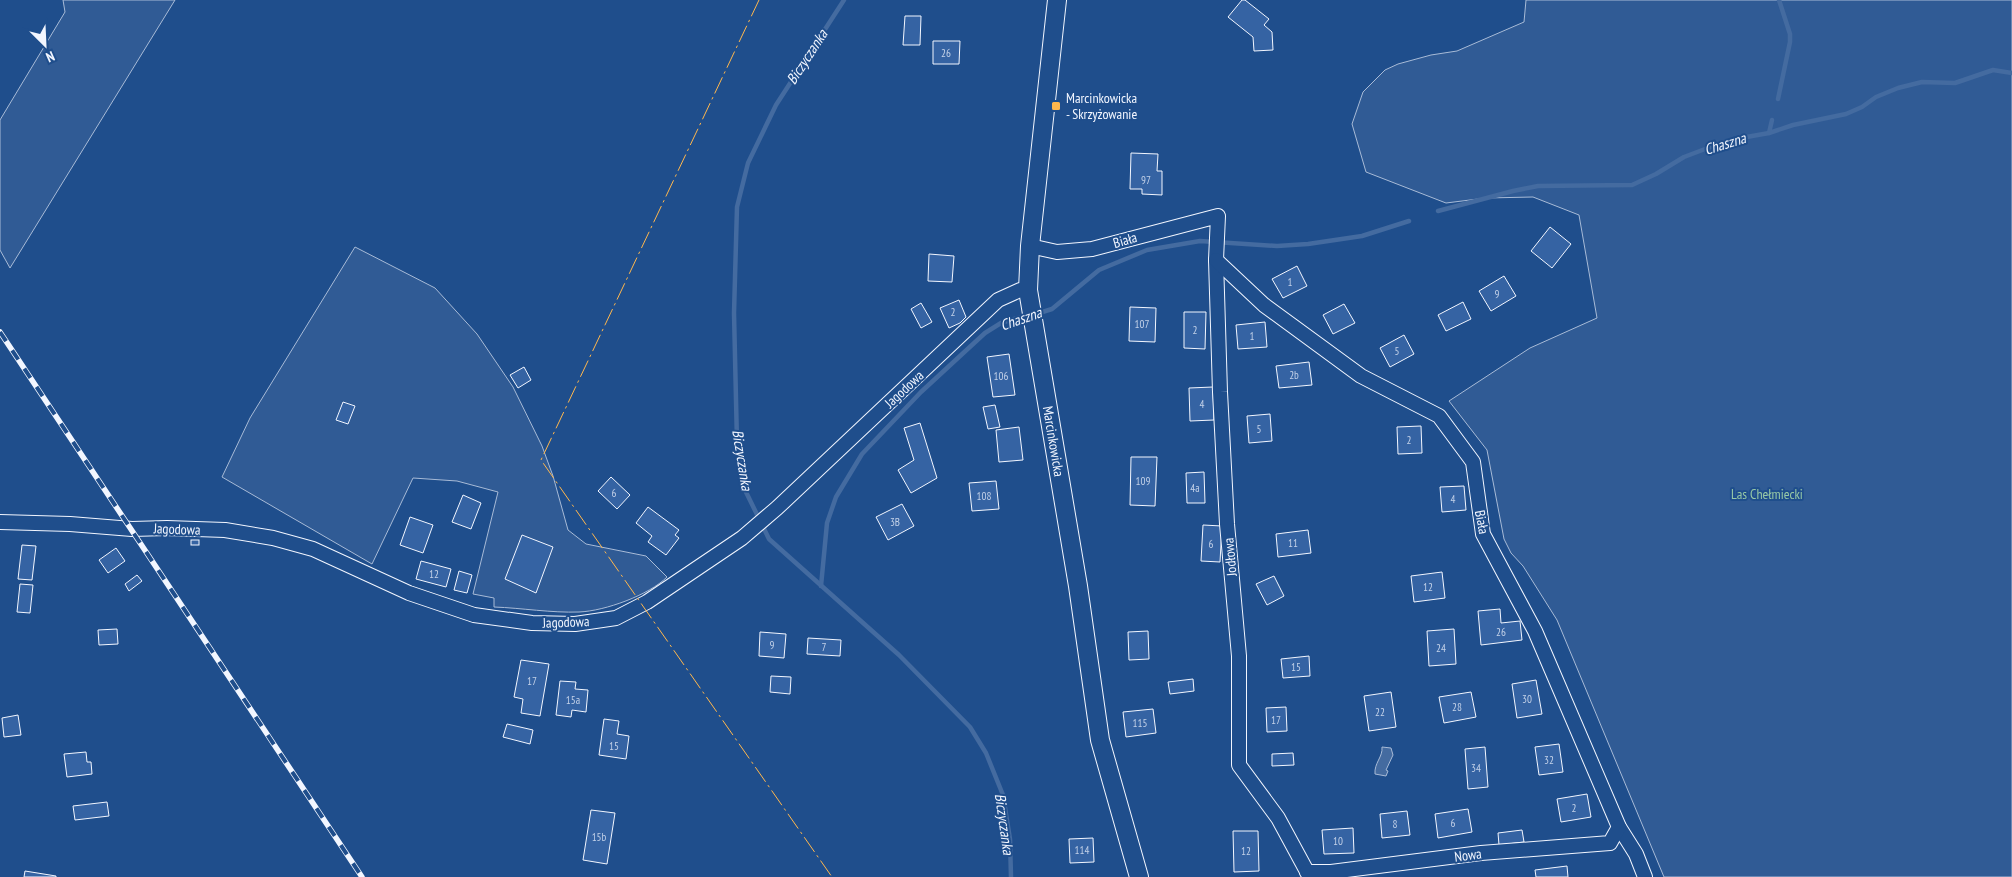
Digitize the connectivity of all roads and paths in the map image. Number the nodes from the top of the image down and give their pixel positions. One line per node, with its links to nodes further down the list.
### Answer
1 (1057, 0): 3 (street, Marcinkowicka)
2 (1218, 216): 3 (street, Biała); 4 (street, Jodłowa)
3 (1030, 246): 5 (street, Marcinkowicka)
4 (1216, 253): 7 (street, Biała); 8 (street, Jodłowa)
5 (1030, 297): 6 (street, Jagodowa); 9 (street, Marcinkowicka)
6 (0, 522)
7 (1619, 826): 8 (street, Nowa); 10 (street, Biała)
8 (1309, 874)
9 (1139, 877)
10 (1645, 877)

